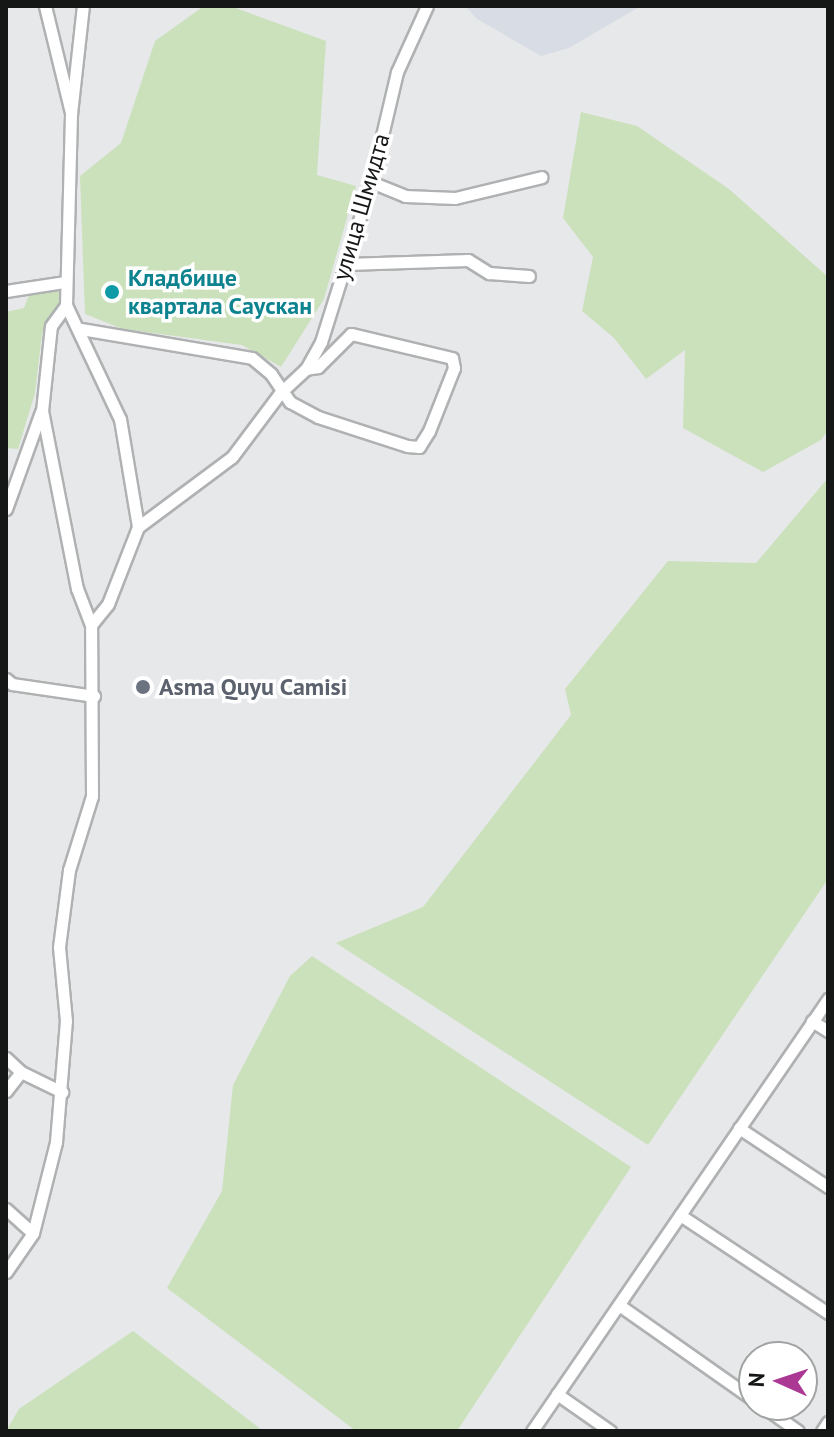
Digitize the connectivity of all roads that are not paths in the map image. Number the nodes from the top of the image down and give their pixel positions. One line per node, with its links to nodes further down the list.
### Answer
1 (45, 6): 4 (street)
2 (83, 6): 4 (street)
3 (427, 6): 6 (street, улица Шмидта)
4 (71, 114): 9 (street)
5 (542, 177): 6 (street)
6 (371, 182): 7 (street, улица Шмидта)
7 (347, 264): 8 (street); 13 (street, улица Шмидта)
8 (529, 276)
9 (65, 282): 10 (street); 11 (street)
10 (6, 291)
11 (66, 305): 12 (street); 15 (street)
12 (81, 329): 14 (street); 17 (street)
13 (306, 369): 14 (street, улица Шмидта); 14 (street)
14 (280, 393): 17 (street, улица Шмидта)
15 (42, 411): 16 (street); 18 (street)
16 (6, 509)
17 (138, 527): 18 (street)
18 (91, 625): 20 (street)
19 (6, 679): 20 (street)
20 (94, 696): 27 (street)
21 (828, 999): 22 (street)
22 (812, 1021): 23 (street); 28 (street)
23 (828, 1031)
24 (6, 1058): 25 (street)
25 (21, 1072): 26 (street); 27 (street)
26 (6, 1091)
27 (62, 1092): 32 (street)
28 (739, 1128): 29 (street); 31 (street)
29 (828, 1187)
30 (6, 1209): 32 (street)
31 (680, 1215): 34 (street); 35 (street)
32 (33, 1233): 33 (street)
33 (6, 1272)
34 (619, 1305): 36 (street); 37 (street)
35 (828, 1313)
36 (738, 1389)
37 (557, 1394): 39 (street); 40 (street)
38 (828, 1422): 41 (street)
39 (532, 1431)
40 (610, 1431)
41 (822, 1431)

